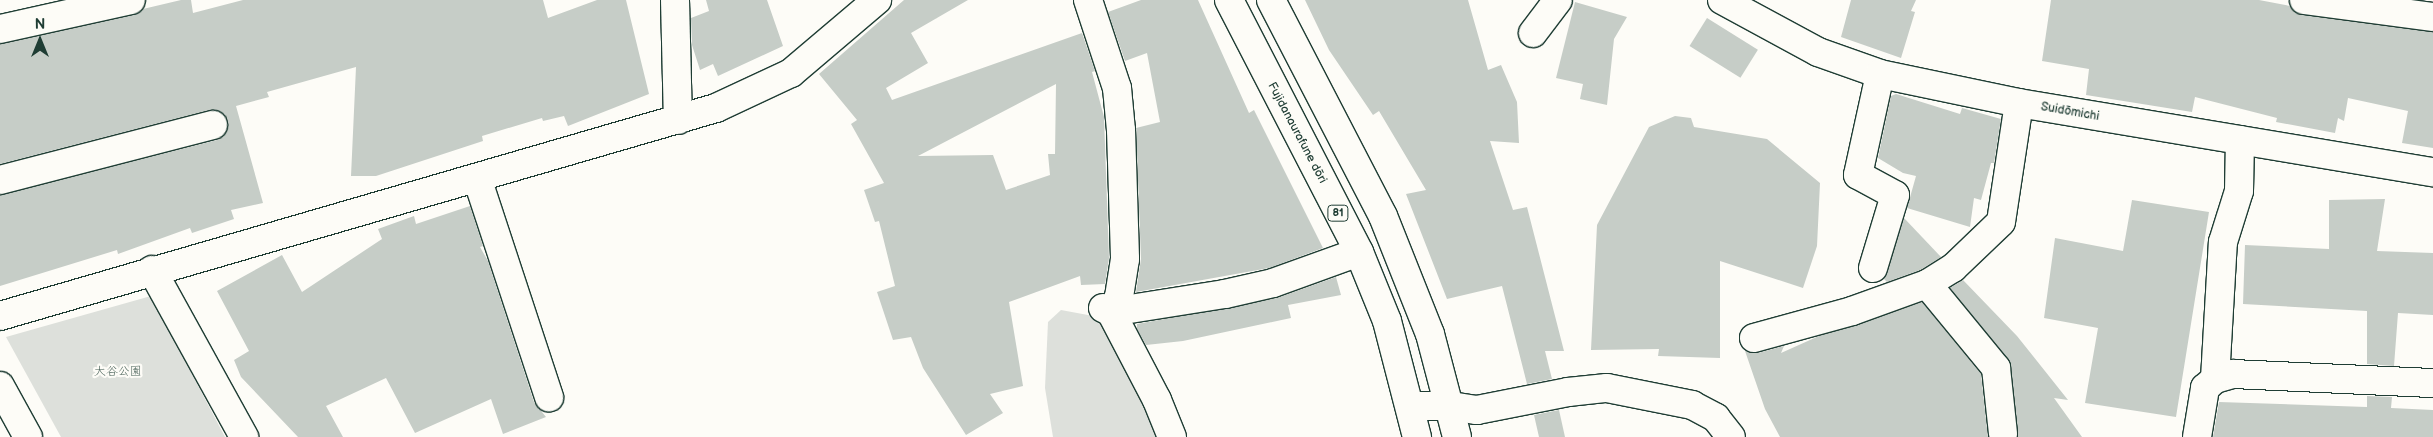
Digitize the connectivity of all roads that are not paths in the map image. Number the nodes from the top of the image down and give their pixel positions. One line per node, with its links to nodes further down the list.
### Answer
1 (131, 0): 10 (street)
2 (675, 0): 16 (street)
3 (877, 0): 16 (street)
4 (1088, 0): 26 (street)
5 (1229, 0): 22 (street, Fujidanaurafune dōri / 81)
6 (1271, 0): 34 (street)
7 (1558, 0): 13 (street)
8 (1722, 0): 14 (street, Suidōmichi)
9 (2304, 0): 11 (street)
10 (60, 8): 12 (street)
11 (2433, 17)
12 (0, 29)
13 (1533, 33)
14 (1880, 74): 15 (street, Suidōmichi); 25 (street)
15 (2019, 103): 18 (street, Suidōmichi); 24 (street)
16 (678, 120): 20 (street)
17 (213, 125): 21 (street)
18 (2240, 140): 19 (street, Suidōmichi); 29 (street)
19 (2433, 172)
20 (477, 178): 23 (street); 32 (street)
21 (0, 180)
22 (1359, 252): 26 (street); 33 (street, Fujidanaurafune dōri / 81)
23 (152, 270): 27 (street); 38 (street)
24 (1927, 284): 25 (street); 36 (street)
25 (1870, 287): 28 (street)
26 (1107, 310): 39 (street)
27 (0, 316)
28 (1754, 338)
29 (2215, 379): 30 (street); 42 (street)
30 (2433, 383)
31 (0, 386): 37 (street)
32 (549, 398)
33 (1411, 406): 34 (street); 40 (street, Fujidanaurafune dōri / 81)
34 (1451, 406): 35 (street); 41 (street)
35 (1730, 425)
36 (2002, 434)
37 (28, 437)
38 (244, 437)
39 (1172, 437)
40 (1417, 437)
41 (1457, 437)
42 (2197, 437)

